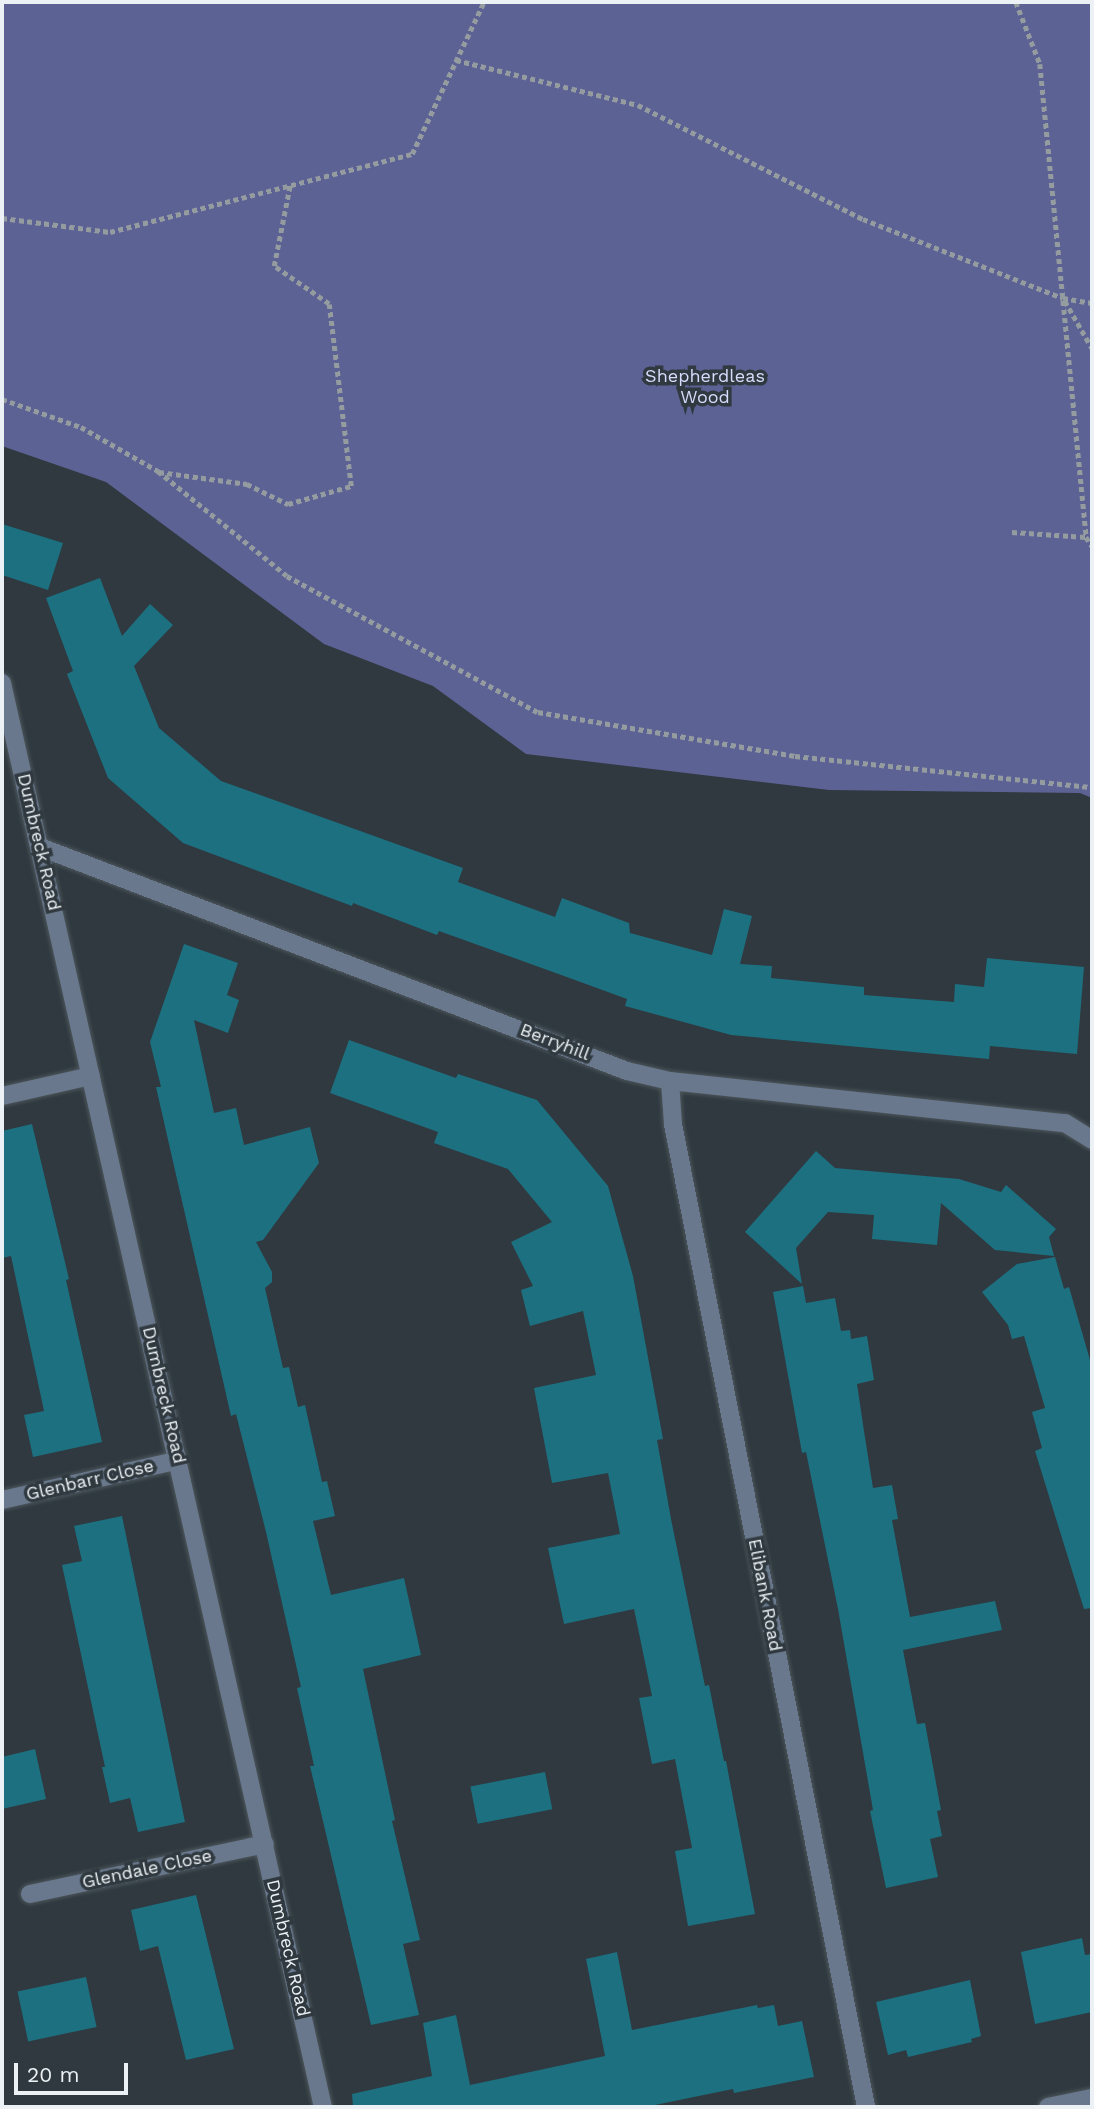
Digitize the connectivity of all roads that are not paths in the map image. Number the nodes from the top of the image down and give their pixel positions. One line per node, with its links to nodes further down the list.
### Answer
1 (2, 683): 2 (street, Dumbreck Road)
2 (40, 846): 3 (street, Dumbreck Road); 4 (street, Berryhill)
3 (91, 1076): 5 (street); 7 (street, Dumbreck Road)
4 (670, 1081): 6 (street, Berryhill); 13 (street, Elibank Road)
5 (2, 1096)
6 (1092, 1140)
7 (179, 1460): 8 (street, Glenbarr Close); 9 (street, Dumbreck Road)
8 (2, 1500)
9 (265, 1844): 10 (street, Glendale Close); 12 (street, Dumbreck Road)
10 (30, 1894)
11 (1092, 2098): 14 (street)
12 (323, 2107)
13 (866, 2107)
14 (1048, 2107)

